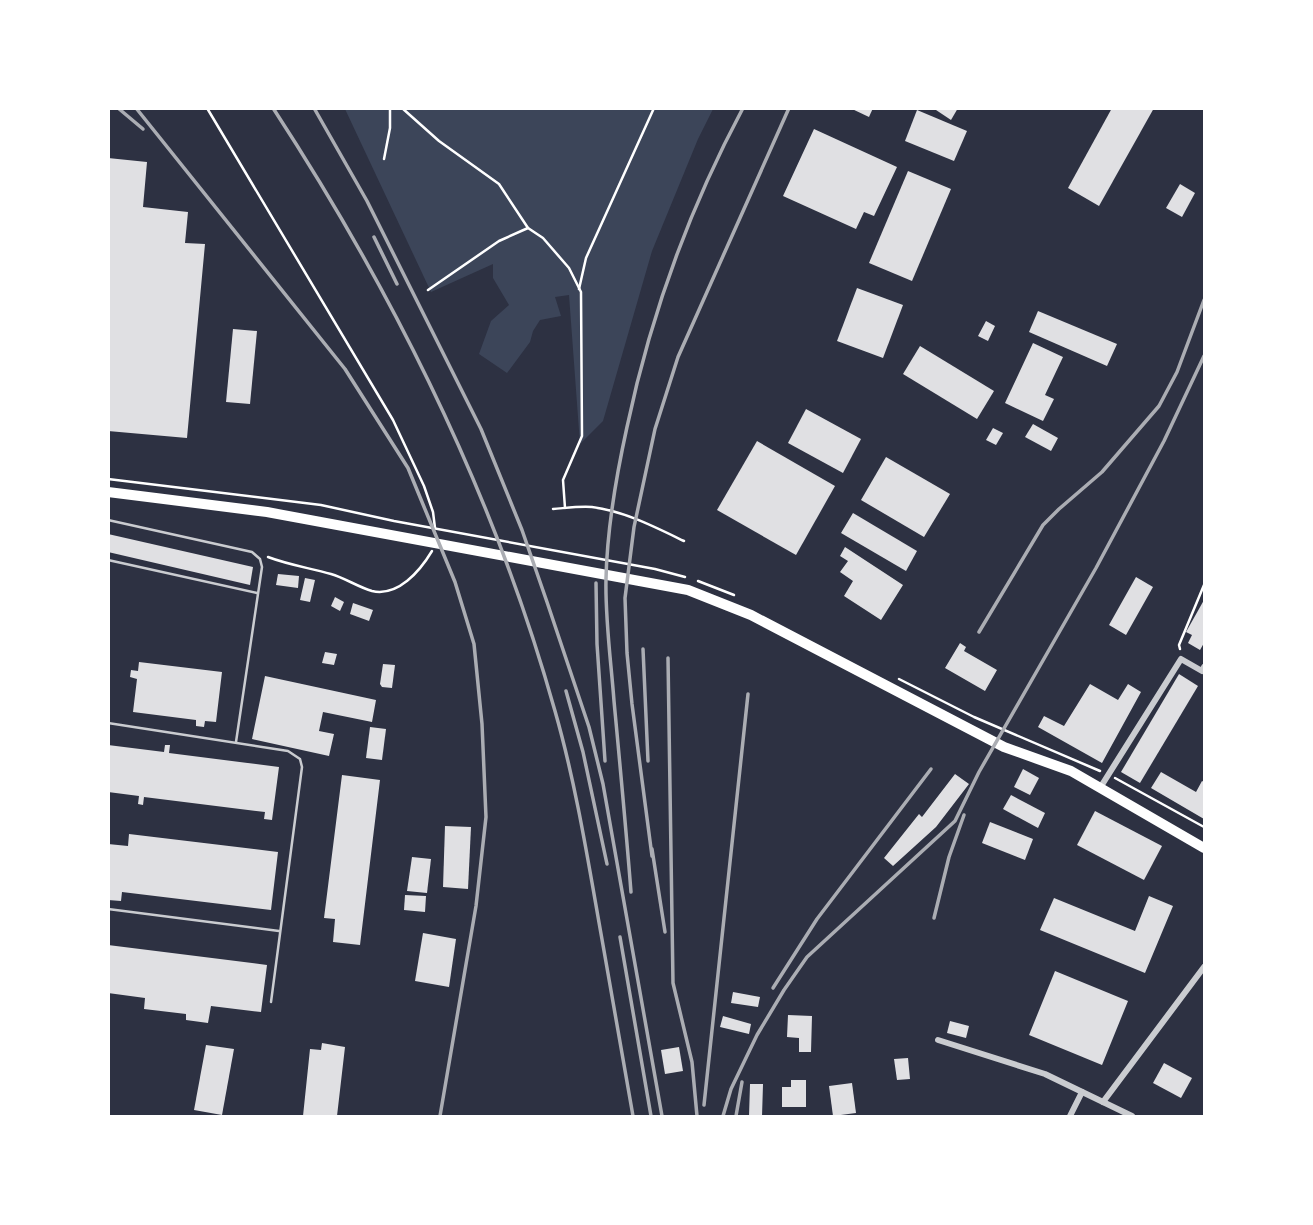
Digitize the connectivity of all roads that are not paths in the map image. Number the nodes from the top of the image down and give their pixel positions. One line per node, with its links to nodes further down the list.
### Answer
1 (108, 492): 8 (main road)
2 (108, 520): 4 (lane)
3 (108, 560): 4 (lane)
4 (257, 593): 7 (lane)
5 (1205, 667): 8 (street)
6 (108, 723): 7 (lane)
7 (236, 743): 11 (lane)
8 (1100, 788): 9 (main road)
9 (1205, 848)
10 (108, 909): 11 (lane)
11 (280, 931): 13 (lane)
12 (1205, 967): 16 (street)
13 (271, 1002)
14 (938, 1041): 15 (street)
15 (1082, 1092): 16 (street); 17 (street)
16 (1103, 1102): 18 (street)
17 (1070, 1116)
18 (1132, 1116)

